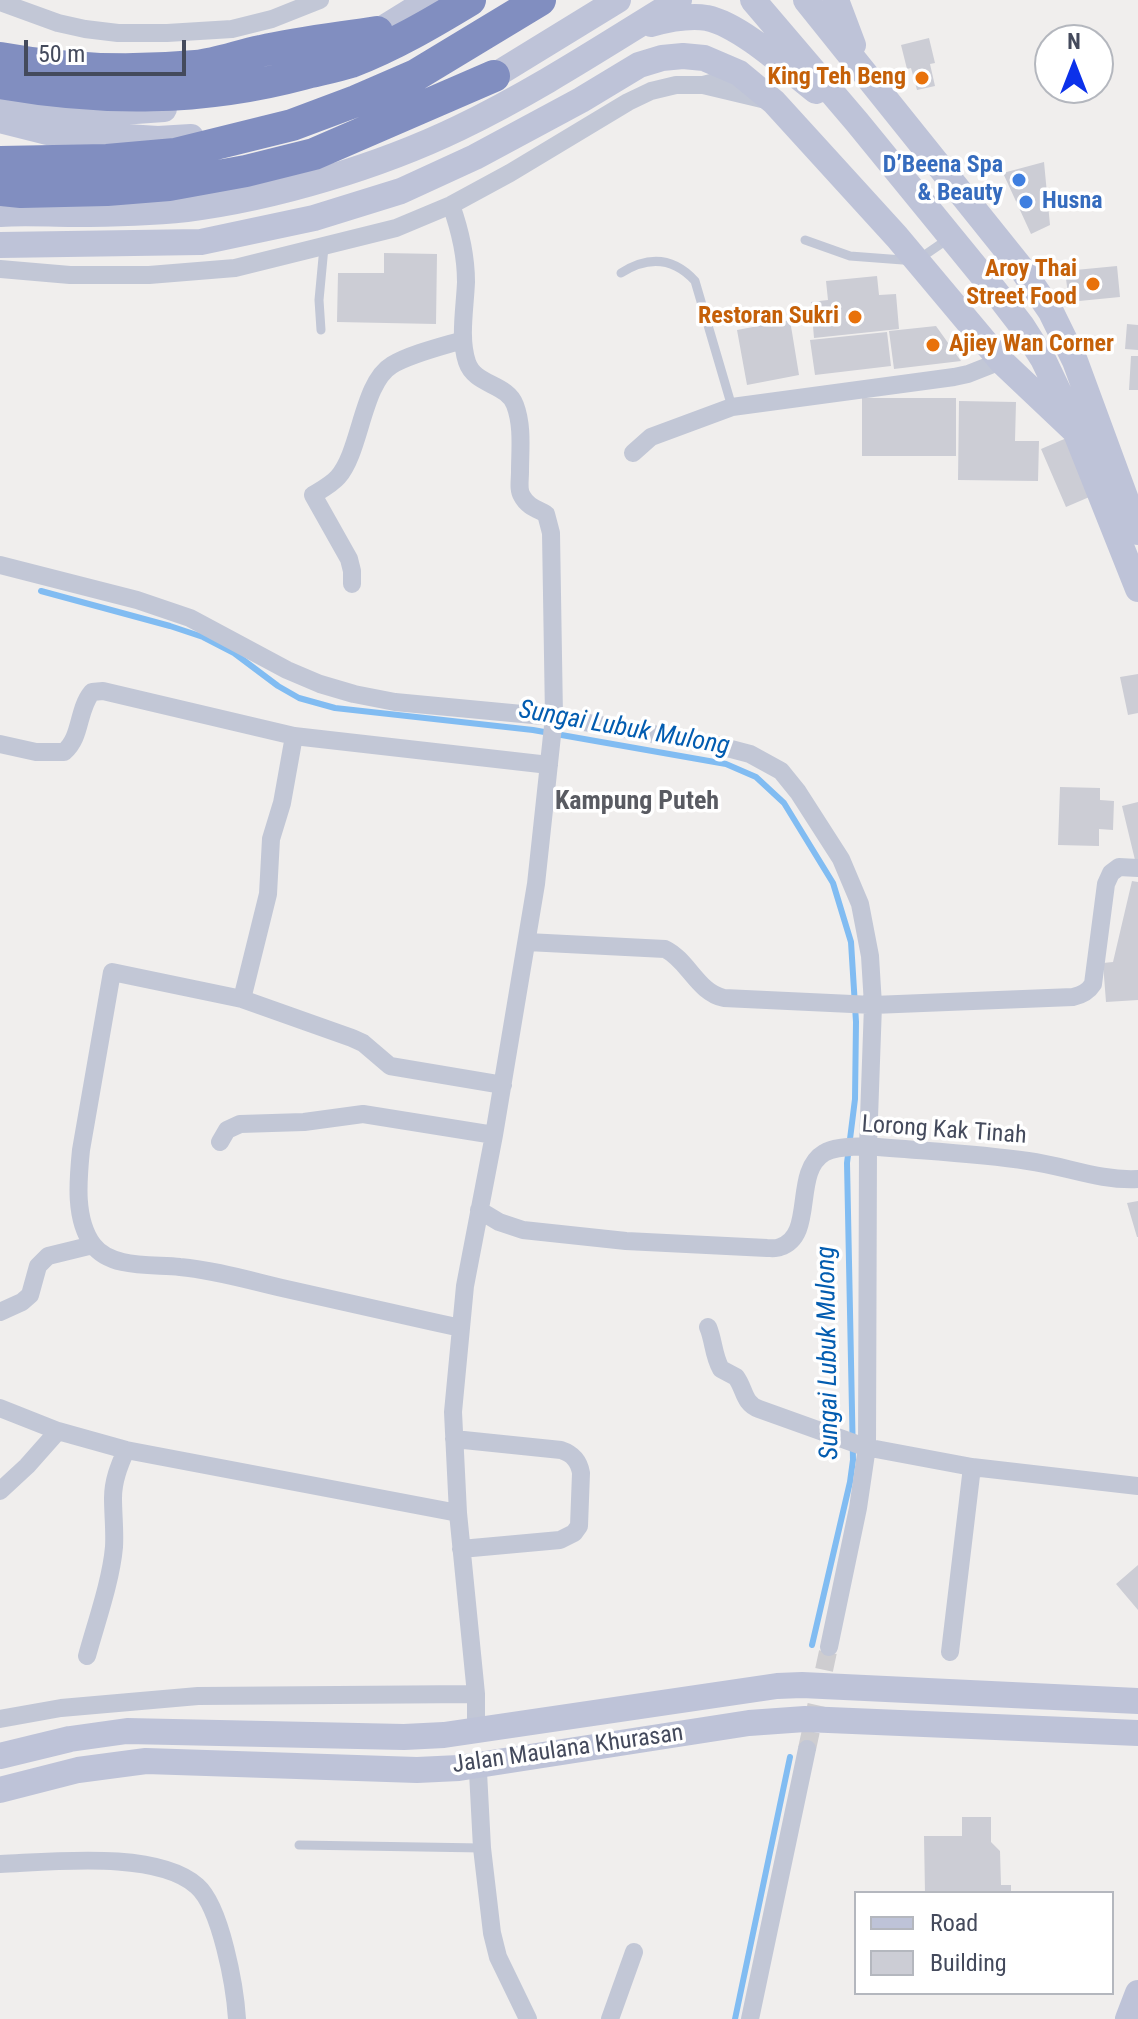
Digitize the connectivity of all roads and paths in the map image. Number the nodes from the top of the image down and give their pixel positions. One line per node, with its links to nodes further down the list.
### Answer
1 (320, 0): 10 (street)
2 (429, 0): 12 (street)
3 (470, 0): 17 (highway)
4 (540, 0): 23 (highway)
5 (618, 0): 16 (street)
6 (679, 0): 11 (street)
7 (753, 0): 22 (street)
8 (806, 0): 15 (street)
9 (836, 0): 15 (street)
10 (0, 2)
11 (631, 29): 22 (street); 26 (street)
12 (377, 32): 13 (highway); 20 (street)
13 (0, 58)
14 (726, 66): 18 (street); 19 (street); 29 (street)
15 (863, 71): 40 (street)
16 (494, 76): 21 (street); 24 (highway)
17 (0, 83)
18 (703, 85): 19 (street); 25 (street)
19 (774, 102): 31 (street)
20 (0, 111)
21 (0, 120)
22 (857, 122): 27 (street)
23 (0, 162)
24 (0, 190)
25 (451, 205): 30 (street); 35 (street)
26 (0, 214)
27 (951, 237): 31 (lane); 38 (street)
28 (805, 240): 31 (lane)
29 (0, 245)
30 (324, 247): 32 (street); 34 (lane)
31 (916, 261): 36 (street)
32 (0, 269)
33 (621, 273): 37 (lane)
34 (321, 330)
35 (463, 340): 42 (street); 44 (street)
36 (1001, 361): 37 (street); 38 (street)
37 (732, 407): 39 (street)
38 (1076, 432): 43 (street)
39 (633, 453)
40 (1138, 532)
41 (0, 565): 44 (street)
42 (352, 584)
43 (1138, 589)
44 (554, 721): 47 (street); 51 (street)
45 (294, 736): 46 (street); 47 (street); 50 (street)
46 (0, 744)
47 (549, 765): 49 (street)
48 (1138, 868): 51 (street)
49 (527, 942): 51 (street); 52 (street)
50 (242, 999): 52 (street); 58 (street)
51 (873, 1005): 55 (street)
52 (503, 1085): 53 (street)
53 (494, 1135): 54 (street); 57 (street)
54 (220, 1142)
55 (868, 1146): 56 (street, Lorong Kak Tinah); 57 (street, Lorong Kak Tinah); 65 (street)
56 (1138, 1179)
57 (479, 1210): 61 (street)
58 (93, 1245): 59 (street); 61 (street)
59 (0, 1312)
60 (708, 1327): 65 (street)
61 (461, 1328): 64 (street)
62 (0, 1408): 63 (street)
63 (58, 1431): 66 (street); 69 (street)
64 (454, 1439): 70 (street); 71 (street)
65 (866, 1447): 67 (street); 72 (street)
66 (126, 1450): 70 (street); 74 (street)
67 (972, 1467): 68 (street); 73 (street)
68 (1138, 1486)
69 (0, 1491)
70 (458, 1513): 71 (street)
71 (461, 1549): 75 (street)
72 (829, 1647)
73 (950, 1652)
74 (87, 1656)
75 (476, 1694): 77 (street); 78 (street)
76 (1130, 1699): 81 (street, Jalan Maulana Khurasan)
77 (0, 1719)
78 (476, 1719)
79 (1134, 1734): 83 (street, Jalan Maulana Khurasan)
80 (807, 1749): 92 (street)
81 (0, 1756)
82 (478, 1772): 85 (street)
83 (0, 1790)
84 (299, 1845): 85 (lane)
85 (482, 1848): 90 (street)
86 (0, 1864): 89 (street)
87 (634, 1952): 91 (street)
88 (1138, 1993): 93 (street)
89 (237, 2019)
90 (528, 2019)
91 (610, 2019)
92 (750, 2019)
93 (1128, 2019)

